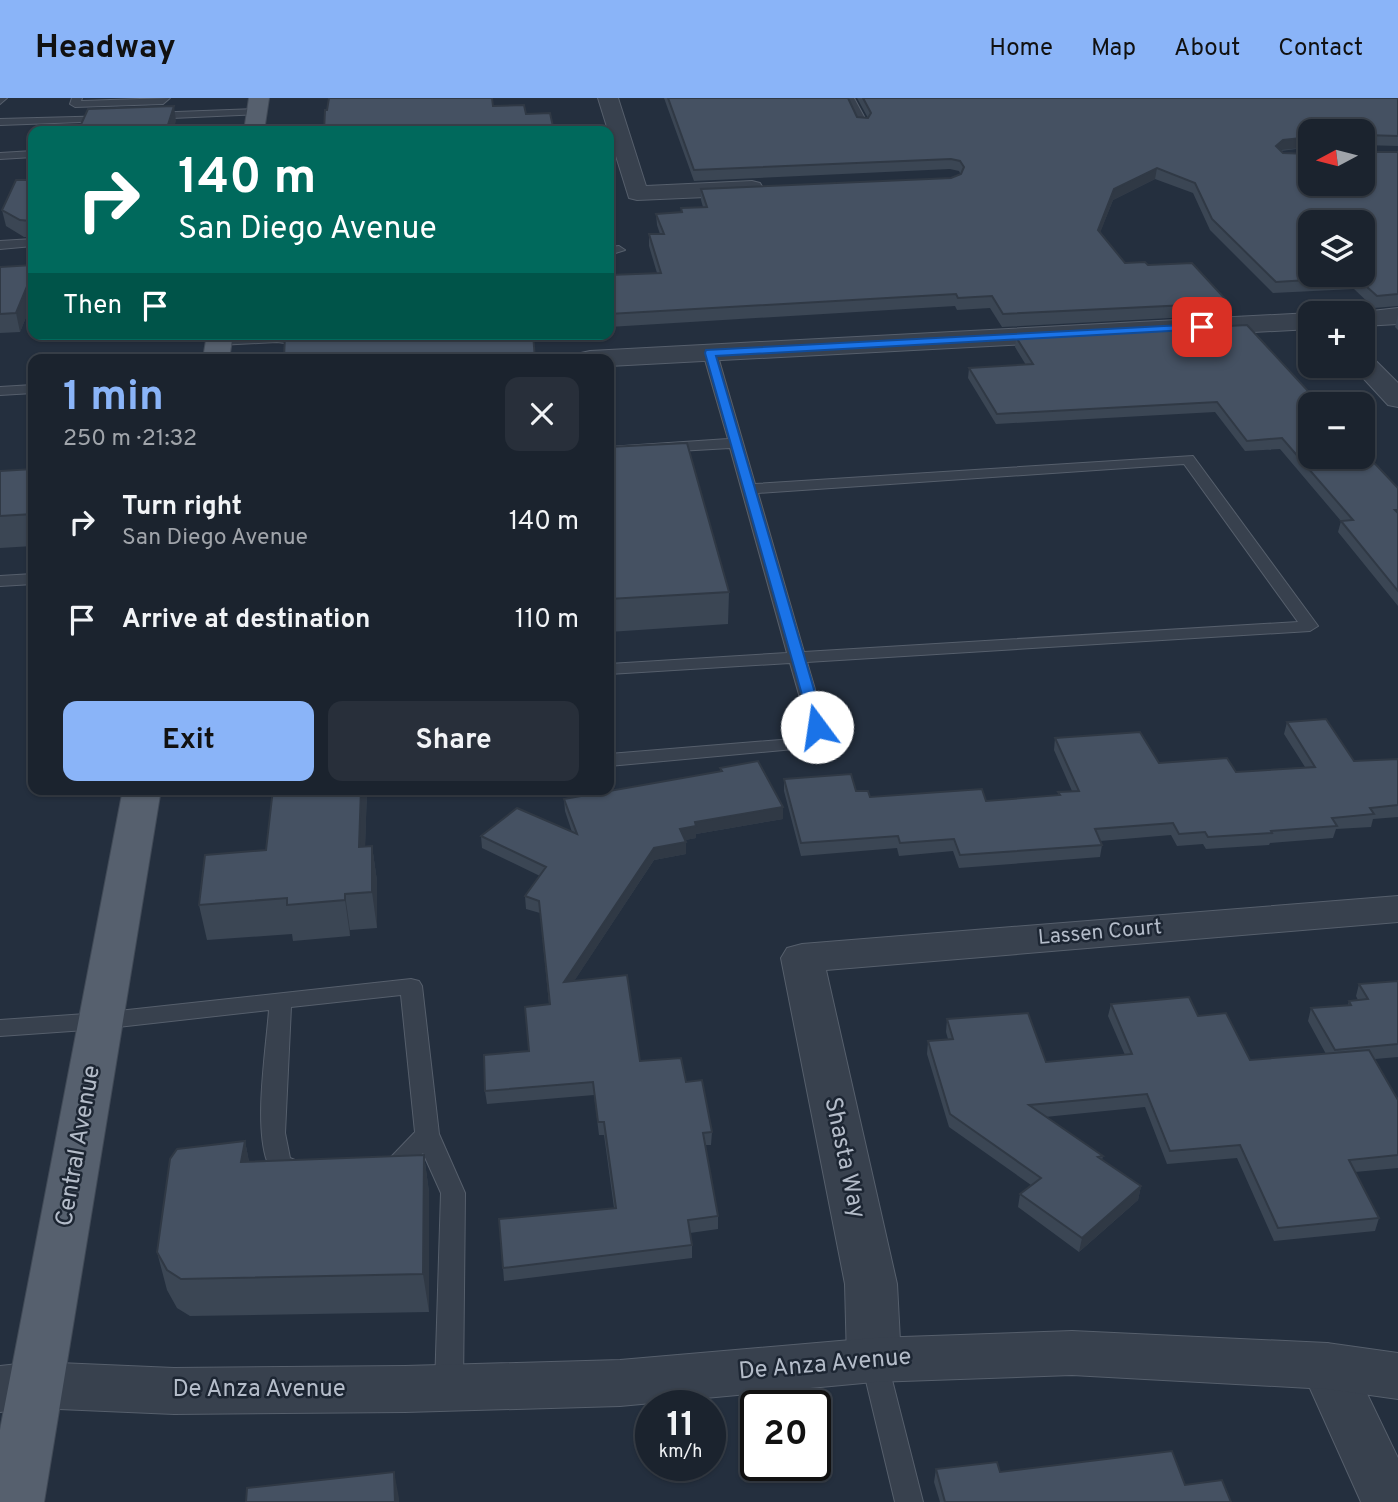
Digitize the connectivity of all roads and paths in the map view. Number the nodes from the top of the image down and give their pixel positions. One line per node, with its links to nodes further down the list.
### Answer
1 (77, 98): 2 (lane)
2 (165, 98)
3 (608, 98): 14 (street)
4 (849, 98): 10 (lane)
5 (257, 114): 7 (lane)
6 (126, 117): 8 (lane)
7 (139, 117)
8 (58, 120): 9 (lane); 11 (lane)
9 (0, 122)
10 (863, 124)
11 (55, 126)
12 (28, 154): 13 (lane)
13 (0, 156)
14 (773, 187)
15 (28, 243): 16 (lane)
16 (0, 245)
17 (1398, 317): 18 (street)
18 (1375, 318)
19 (1298, 322): 24 (street)
20 (260, 340): 23 (lane)
21 (287, 340): 22 (lane)
22 (324, 341)
23 (219, 345)
24 (710, 353): 25 (street); 30 (lane)
25 (614, 358)
26 (1375, 375): 29 (street)
27 (28, 389): 28 (lane)
28 (0, 391)
29 (1398, 399)
30 (737, 443): 31 (lane); 32 (lane)
31 (614, 451)
32 (749, 489): 35 (lane); 35 (lane)
33 (28, 579): 34 (lane)
34 (0, 581)
35 (799, 657): 36 (lane); 37 (lane)
36 (614, 669)
37 (614, 760)
38 (141, 795): 42 (main road, Central Avenue)
39 (1398, 909): 40 (street, Lassen Court)
40 (788, 950): 47 (street, Shasta Way)
41 (280, 1001): 42 (lane); 44 (lane); 46 (lane)
42 (100, 1021): 43 (lane); 50 (main road, Central Avenue)
43 (0, 1028)
44 (427, 1134): 45 (lane); 51 (lane)
45 (362, 1169)
46 (326, 1173)
47 (874, 1360): 48 (street, De Anza Avenue); 51 (street, De Anza Avenue); 53 (lane)
48 (1327, 1366): 49 (street, De Anza Avenue); 54 (street)
49 (1398, 1376)
50 (18, 1387): 51 (street, De Anza Avenue); 52 (main road, Central Avenue)
51 (449, 1387)
52 (15, 1502)
53 (909, 1502)
54 (1390, 1502)

